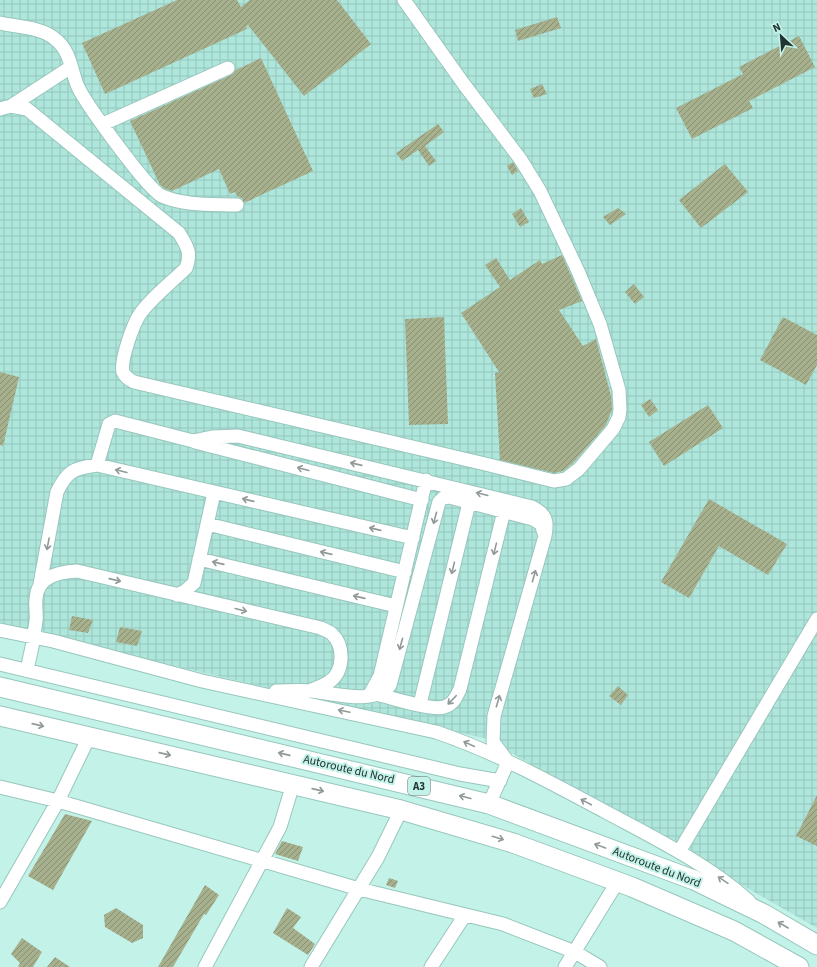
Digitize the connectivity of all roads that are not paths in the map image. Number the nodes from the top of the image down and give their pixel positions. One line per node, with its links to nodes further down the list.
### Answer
1 (404, 0): 5 (street)
2 (0, 23): 3 (street)
3 (71, 67): 5 (street); 6 (street)
4 (228, 68): 6 (street)
5 (5, 108)
6 (103, 124): 7 (street)
7 (237, 205)
8 (193, 441): 9 (street); 10 (street, one-way to 8); 12 (street, one-way to 8)
9 (97, 464): 11 (street, one-way to 9); 20 (street, one-way to 20)
10 (426, 480): 12 (street); 16 (street, one-way to 10)
11 (214, 493): 15 (street); 17 (street, one-way to 11)
12 (422, 500): 17 (street)
13 (469, 503): 14 (street); 31 (street, one-way to 31); 32 (street, one-way to 32)
14 (504, 511): 16 (street); 32 (street, one-way to 32)
15 (207, 524): 18 (street); 19 (street, one-way to 15)
16 (545, 536): 35 (street, one-way to 16)
17 (413, 538): 19 (street)
18 (199, 559): 21 (street); 22 (street, one-way to 18)
19 (405, 572): 22 (street)
20 (40, 584): 21 (street, one-way to 21); 25 (street)
21 (177, 595): 30 (street, one-way to 30)
22 (396, 606): 31 (street)
23 (817, 619): 42 (street)
24 (0, 630): 25 (street)
25 (34, 637): 27 (street); 29 (street)
26 (0, 664): 27 (street)
27 (27, 670): 36 (street)
28 (0, 687): 40 (highway, Autoroute du Nord / A3, one-way to 28)
29 (248, 691): 30 (street); 35 (street, one-way to 29)
30 (309, 691): 31 (street)
31 (374, 695): 32 (street)
32 (420, 704)
33 (0, 716): 34 (highway, A3, one-way to 34)
34 (89, 737): 37 (highway, A3, one-way to 37); 39 (street)
35 (508, 762): 36 (street); 42 (street, one-way to 35)
36 (500, 781): 40 (street)
37 (293, 784): 41 (highway, A3, one-way to 41); 43 (street)
38 (0, 787): 39 (street)
39 (58, 801): 43 (street); 46 (street)
40 (489, 804): 47 (highway, Autoroute du Nord / A3, one-way to 40)
41 (401, 810): 44 (highway, A3, one-way to 44); 45 (street)
42 (679, 852): 47 (street, one-way to 42)
43 (263, 862): 45 (street); 51 (street)
44 (618, 882): 50 (street); 56 (highway, A3)
45 (359, 889): 48 (street); 52 (street)
46 (0, 902)
47 (764, 914): 49 (highway, Autoroute du Nord / A3, one-way to 47)
48 (465, 915): 50 (street); 53 (street)
49 (817, 945)
50 (575, 952): 54 (street); 55 (street)
51 (205, 967)
52 (311, 967)
53 (431, 967)
54 (565, 967)
55 (600, 967)
56 (799, 967)

